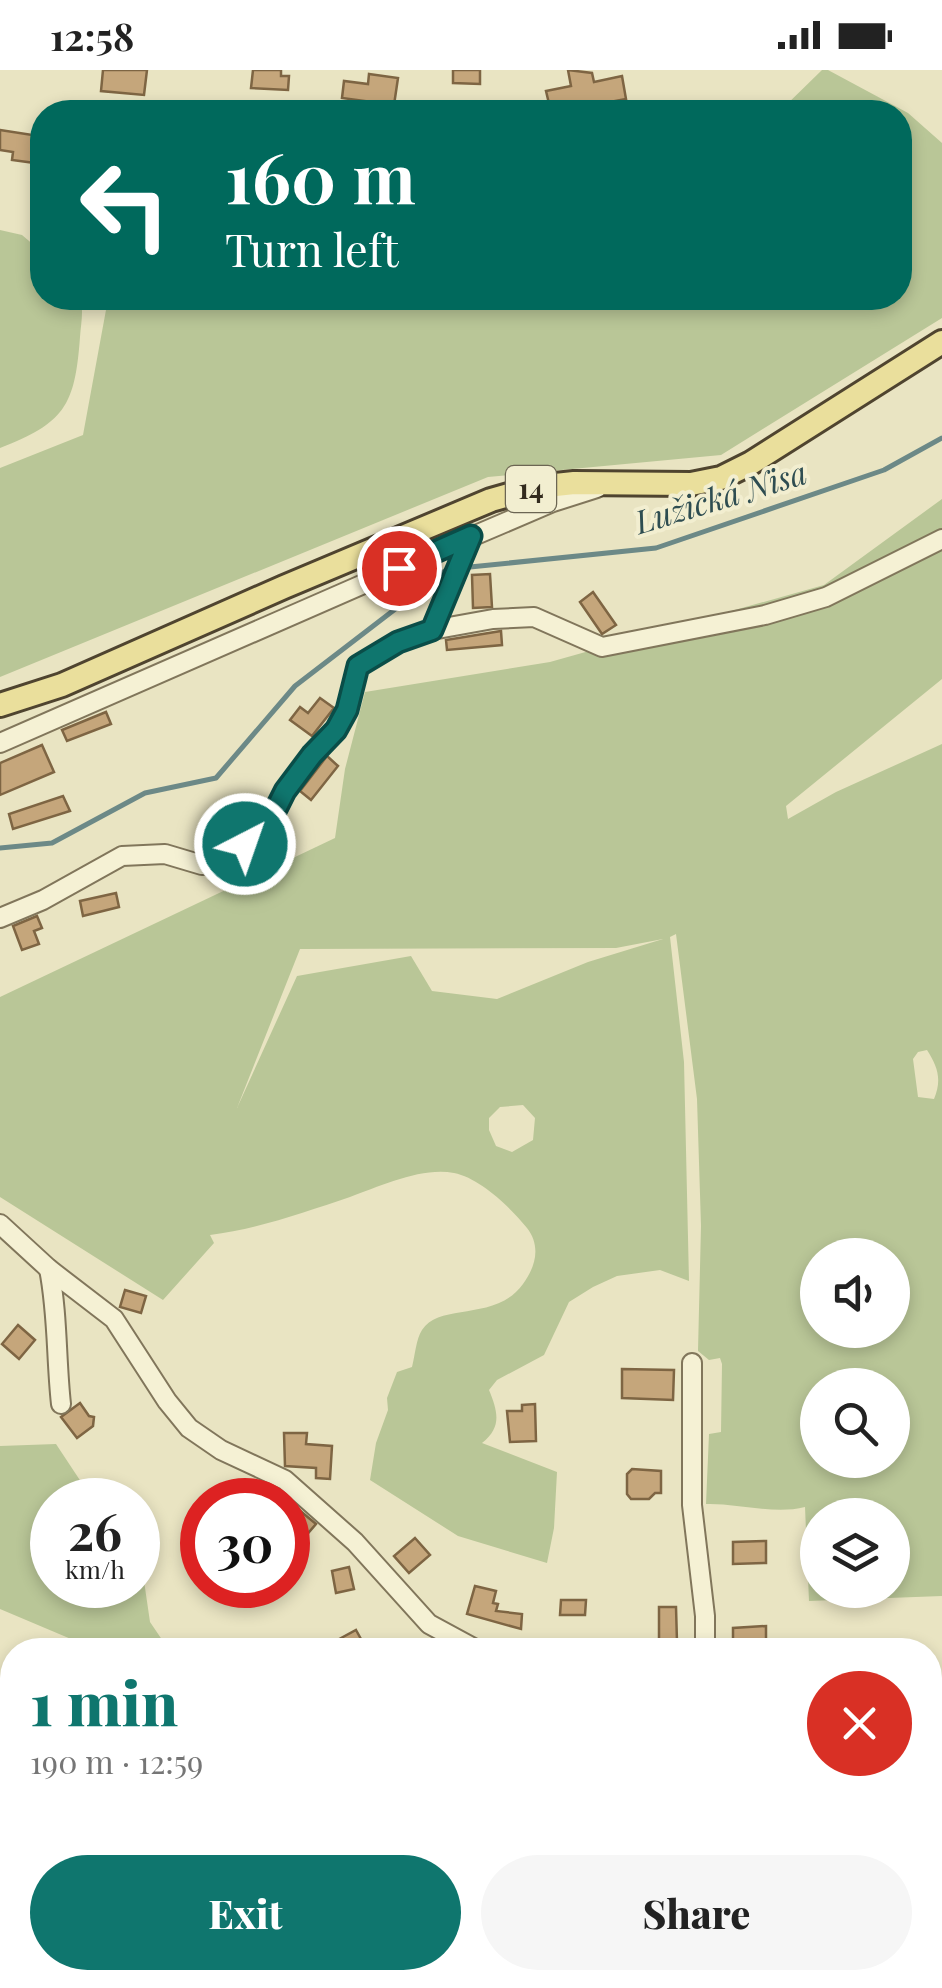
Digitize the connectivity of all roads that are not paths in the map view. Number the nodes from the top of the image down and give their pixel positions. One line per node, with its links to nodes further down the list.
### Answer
1 (942, 342): 2 (main road, 14)
2 (614, 483): 3 (street); 6 (main road, 14)
3 (471, 536): 5 (street); 7 (street)
4 (942, 539): 5 (street)
5 (432, 630): 8 (street)
6 (0, 705)
7 (0, 743)
8 (0, 918)
9 (0, 1224): 10 (street)
10 (49, 1269): 12 (street); 13 (street)
11 (692, 1364): 14 (street)
12 (62, 1404)
13 (455, 1638)
14 (705, 1638)

